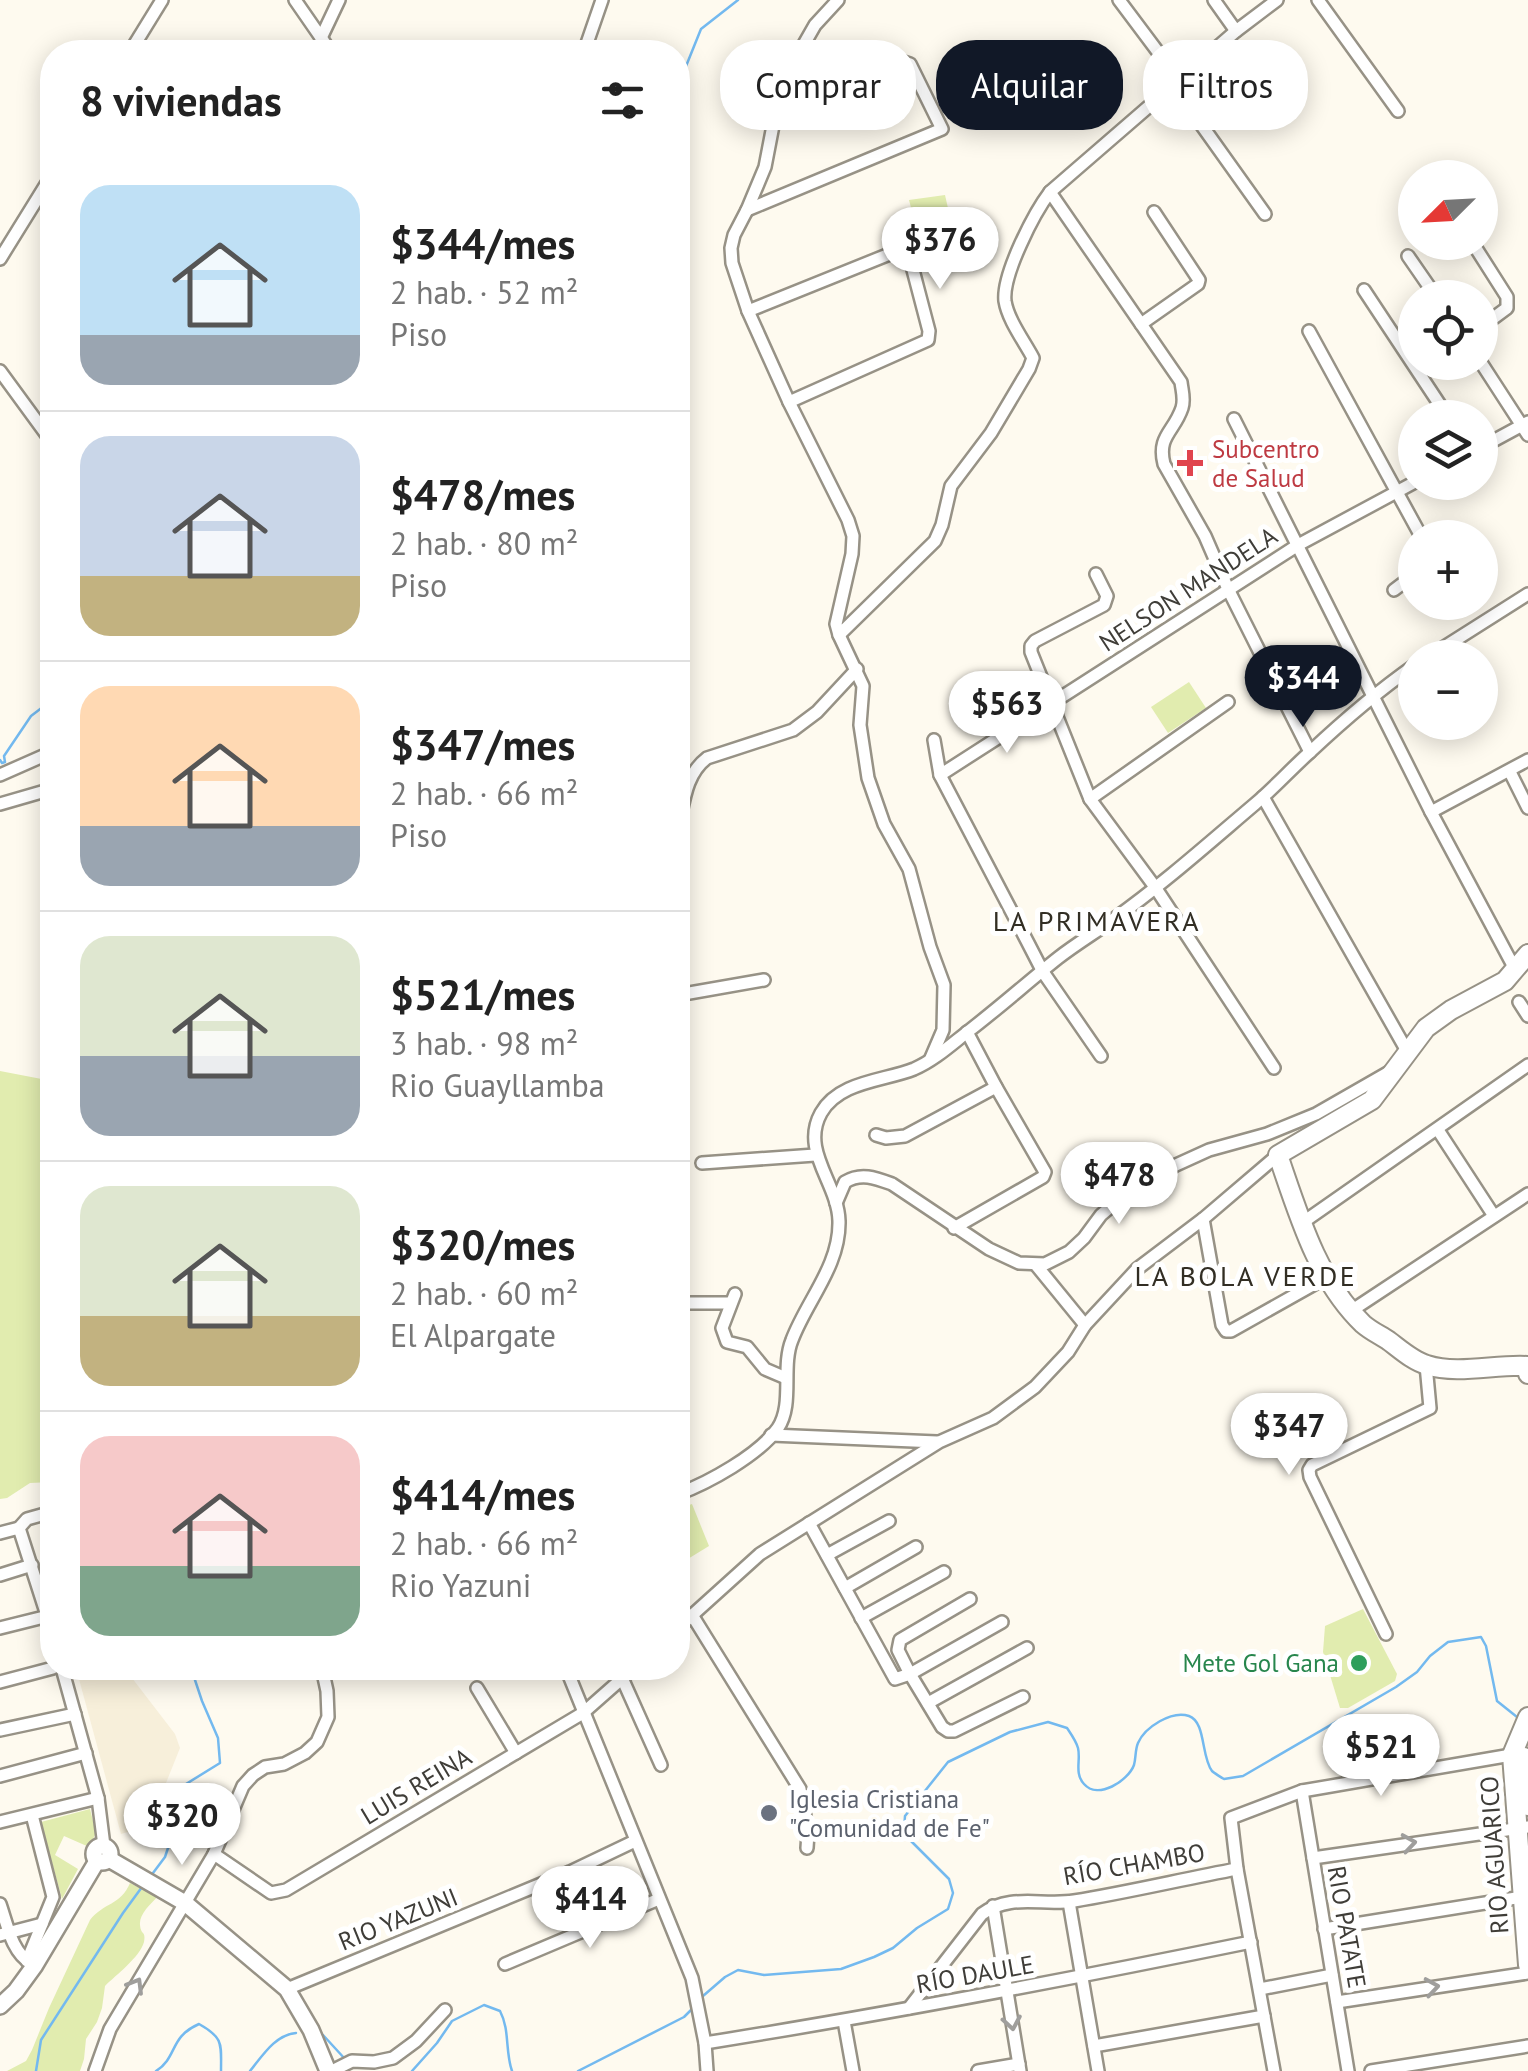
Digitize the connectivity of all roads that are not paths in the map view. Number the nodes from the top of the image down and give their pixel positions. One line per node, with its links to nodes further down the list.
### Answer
1 (162, 0): 12 (street)
2 (295, 0): 11 (street)
3 (339, 0): 11 (street)
4 (602, 0): 13 (street)
5 (838, 0): 14 (street)
6 (1119, 0): 15 (street)
7 (1214, 0): 10 (street)
8 (1318, 0): 19 (street)
9 (1271, 2): 10 (street)
10 (1236, 31): 16 (street)
11 (320, 38)
12 (137, 40)
13 (588, 40)
14 (807, 40)
15 (1147, 40)
16 (1225, 40)
17 (916, 76): 24 (street)
18 (1143, 111): 22 (street)
19 (1398, 111)
20 (772, 130): 24 (street)
21 (1208, 130): 26 (street)
22 (1050, 192): 32 (street); 49 (street)
23 (40, 195): 27 (street)
24 (747, 210): 30 (street)
25 (1154, 212): 32 (street)
26 (1265, 214)
27 (0, 260)
28 (1498, 284): 31 (street)
29 (1364, 290): 34 (street)
30 (748, 311): 37 (street); 37 (street)
31 (1498, 315)
32 (1141, 324): 46 (street)
33 (1308, 331): 42 (street)
34 (1398, 341)
35 (0, 370): 39 (street)
36 (1493, 380): 40 (street)
37 (788, 402): 49 (street)
38 (1234, 418): 43 (street)
39 (40, 425)
40 (1526, 428): 41 (street)
41 (1498, 440)
42 (1398, 492): 43 (street, NELSON MANDELA)
43 (1298, 545): 46 (street, NELSON MANDELA); 53 (street)
44 (1096, 574): 55 (street)
45 (1398, 587): 47 (street)
46 (1228, 589): 55 (street, NELSON MANDELA); 57 (street)
47 (1394, 590)
48 (1528, 594): 50 (street)
49 (838, 635): 51 (street)
50 (1455, 640)
51 (857, 669): 63 (street); 81 (street)
52 (1398, 678): 53 (street)
53 (1373, 697): 57 (street); 69 (street)
54 (1228, 702): 66 (street)
55 (1052, 704): 62 (street, NELSON MANDELA); 66 (street)
56 (934, 740): 62 (street)
57 (1310, 752): 65 (street)
58 (40, 757): 61 (street)
59 (1528, 760): 60 (street)
60 (1510, 772): 68 (street); 69 (street)
61 (0, 775)
62 (940, 775): 73 (street)
63 (690, 777)
64 (40, 792): 67 (street)
65 (1263, 797): 70 (street); 79 (street)
66 (1090, 799): 70 (street)
67 (0, 804)
68 (1528, 808)
69 (1431, 812): 72 (street)
70 (1155, 887): 73 (street); 83 (street)
71 (1528, 954): 72 (main road)
72 (1516, 971): 79 (main road)
73 (1044, 972): 78 (street); 80 (street)
74 (764, 980): 75 (street)
75 (690, 993)
76 (1518, 1002): 77 (street)
77 (1528, 1016)
78 (968, 1032): 81 (street); 85 (street)
79 (1408, 1051): 84 (main road)
80 (1101, 1056)
81 (930, 1060): 88 (street)
82 (1528, 1065): 86 (street)
83 (1274, 1068)
84 (1395, 1069): 89 (main road); 97 (street)
85 (996, 1087): 87 (street); 96 (street)
86 (1438, 1130): 93 (street); 95 (street)
87 (876, 1136)
88 (815, 1155): 90 (street); 92 (street)
89 (1278, 1155): 94 (street); 95 (main road)
90 (702, 1164)
91 (1528, 1194): 93 (street)
92 (836, 1203): 96 (street); 104 (street)
93 (1494, 1216): 100 (street)
94 (1204, 1218): 98 (street); 101 (street)
95 (1302, 1223): 98 (main road)
96 (954, 1228): 97 (street)
97 (1036, 1264): 101 (street)
98 (1327, 1277): 100 (main road)
99 (690, 1302): 104 (street)
100 (1351, 1311): 102 (main road)
101 (1085, 1325): 106 (street)
102 (1426, 1365): 103 (main road); 126 (street)
103 (1528, 1368)
104 (786, 1378): 105 (street)
105 (771, 1435): 106 (street); 107 (street)
106 (939, 1442): 110 (street)
107 (690, 1489)
108 (40, 1517): 111 (street)
109 (889, 1520): 114 (street)
110 (809, 1522): 114 (street); 121 (street)
111 (23, 1523): 112 (street); 115 (street)
112 (0, 1533)
113 (916, 1547): 118 (street)
114 (827, 1555): 118 (street)
115 (32, 1565): 117 (street); 119 (street)
116 (944, 1572): 123 (street)
117 (0, 1575)
118 (844, 1588): 123 (street)
119 (40, 1590)
120 (970, 1599): 129 (street)
121 (692, 1615): 156 (street)
122 (40, 1618): 125 (street)
123 (861, 1618): 129 (street)
124 (1002, 1622): 129 (street)
125 (0, 1628)
126 (1386, 1634)
127 (1027, 1648): 138 (street)
128 (40, 1671): 135 (street)
129 (910, 1674): 138 (street)
130 (65, 1680): 140 (street)
131 (325, 1680): 157 (street)
132 (571, 1680): 139 (street)
133 (620, 1680): 139 (street, LUIS REINA)
134 (623, 1680): 146 (street)
135 (0, 1682)
136 (477, 1688): 145 (street)
137 (1022, 1698): 138 (street)
138 (928, 1703)
139 (583, 1713): 145 (street, LUIS REINA); 155 (street)
140 (75, 1714): 142 (street); 144 (street)
141 (1528, 1717): 143 (main road)
142 (0, 1730)
143 (1518, 1747): 148 (main road, RIO AGUARICO); 149 (street)
144 (86, 1753): 147 (street); 150 (street)
145 (516, 1753): 157 (street, LUIS REINA)
146 (661, 1765)
147 (0, 1776)
148 (1522, 1776): 151 (main road, RIO AGUARICO); 154 (main road, RIO AGUARICO)
149 (1302, 1792): 159 (street, RIO PATATE); 160 (street)
150 (98, 1798): 152 (street); 158 (street)
151 (1528, 1806)
152 (32, 1815): 153 (street); 167 (street)
153 (0, 1822)
154 (1523, 1828): 159 (street, one-way to 154); 161 (main road, RIO AGUARICO)
155 (635, 1842): 162 (street); 176 (street, RIO YAZUNI)
156 (807, 1848)
157 (214, 1854): 163 (street)
158 (108, 1858): 163 (street); 171 (street)
159 (1313, 1858): 168 (street, RIO PATATE)
160 (1237, 1868): 164 (street, RÍO CHAMBO); 170 (street)
161 (1525, 1896): 168 (street); 173 (main road, RIO AGUARICO)
162 (659, 1899): 172 (street); 185 (street)
163 (181, 1901): 176 (street); 189 (street, one-way to 163)
164 (1069, 1902): 166 (street, RÍO CHAMBO); 175 (street)
165 (0, 1904): 169 (street)
166 (993, 1906): 178 (street); 181 (street)
167 (42, 1924): 169 (street); 171 (street)
168 (1324, 1928): 174 (street, RIO PATATE)
169 (5, 1934): 171 (street)
170 (1251, 1942): 175 (street, RÍO DAULE); 177 (street)
171 (31, 1963): 180 (street)
172 (505, 1964)
173 (1528, 1969): 179 (street, one-way to 173)
174 (1332, 1975): 177 (street); 179 (street, RIO PATATE)
175 (1082, 1977): 178 (street, RÍO DAULE); 186 (street)
176 (287, 1989): 190 (street)
177 (1260, 1989): 183 (street)
178 (1007, 1991): 181 (street, RÍO DAULE); 188 (street, one-way to 188)
179 (1337, 2002): 196 (street, RIO PATATE)
180 (0, 2006)
181 (908, 2009): 184 (street, RÍO DAULE)
182 (445, 2010): 190 (street)
183 (1264, 2016): 186 (street); 195 (street)
184 (844, 2021): 185 (street, RÍO DAULE); 192 (street)
185 (705, 2043): 191 (street)
186 (1094, 2046): 194 (street)
187 (1528, 2046): 197 (street)
188 (1020, 2068): 193 (street)
189 (95, 2071)
190 (330, 2071)
191 (706, 2071)
192 (853, 2071)
193 (978, 2071)
194 (1098, 2071)
195 (1274, 2071)
196 (1348, 2071)
197 (1371, 2071)

